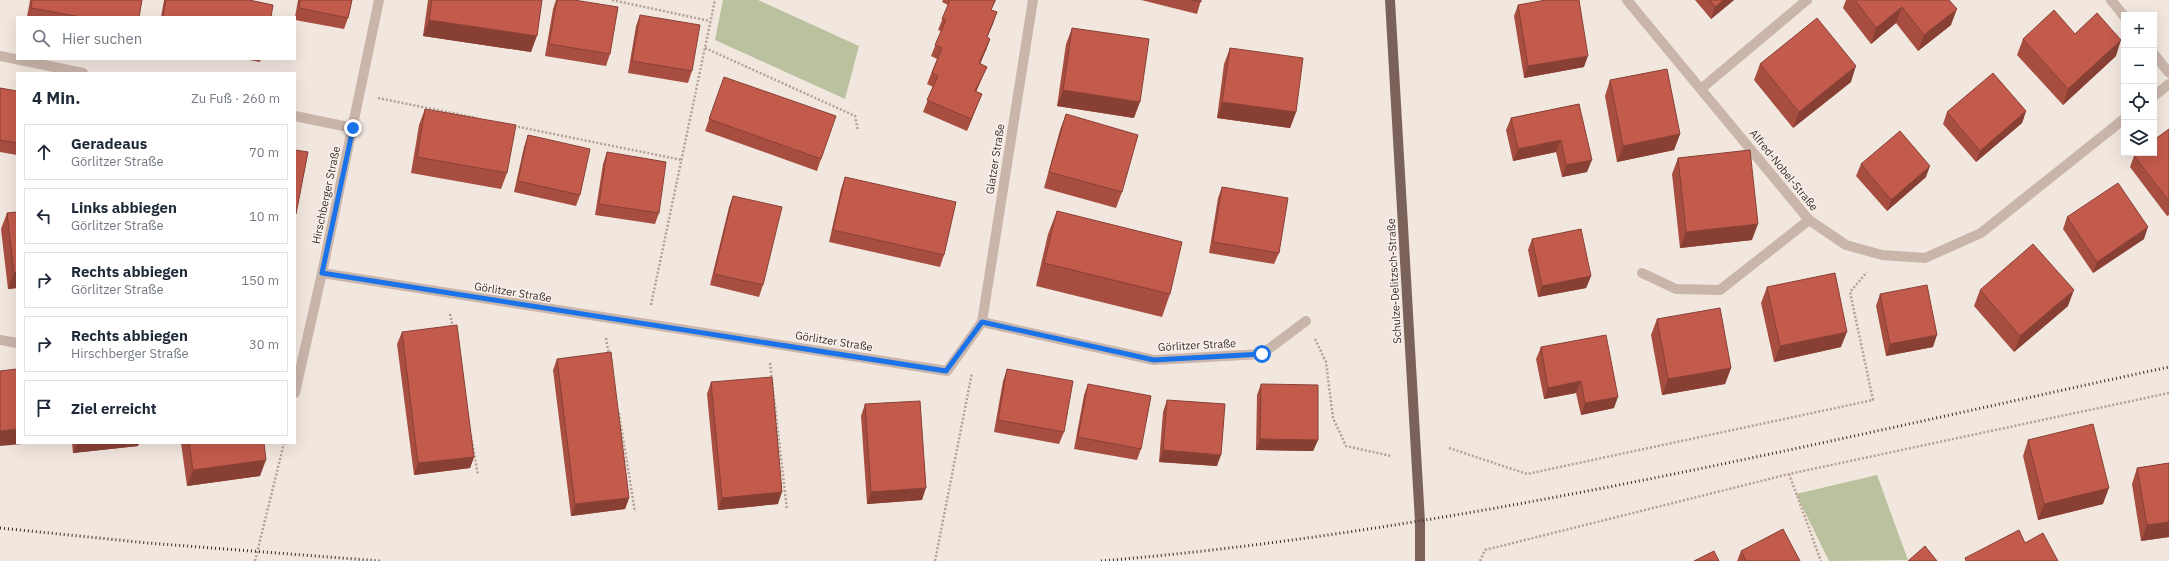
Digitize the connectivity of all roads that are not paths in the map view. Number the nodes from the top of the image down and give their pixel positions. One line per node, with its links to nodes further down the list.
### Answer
1 (379, 0): 19 (street, Hirschberger Straße)
2 (1033, 0): 24 (street, Glatzer Straße)
3 (1390, 0): 28 (main road, Schulze-Delitzsch-Straße)
4 (1628, 0): 15 (street, Alfred-Nobel-Straße)
5 (1807, 0): 15 (street)
6 (2111, 0): 7 (street)
7 (2121, 12)
8 (0, 56): 10 (street)
9 (2157, 58): 13 (street)
10 (16, 59)
11 (20, 60): 12 (street)
12 (79, 72)
13 (2169, 74)
14 (2169, 84): 16 (street)
15 (1702, 88): 20 (street, Alfred-Nobel-Straße)
16 (2157, 94)
17 (296, 116): 19 (street)
18 (2123, 120): 20 (street, Alfred-Nobel-Straße)
19 (353, 128): 21 (street, Hirschberger Straße)
20 (1808, 220): 22 (street)
21 (322, 273): 24 (street, Görlitzer Straße); 27 (street, Hirschberger Straße)
22 (1642, 273)
23 (1306, 321): 24 (street, Görlitzer Straße)
24 (982, 322)
25 (0, 340): 26 (street)
26 (16, 343)
27 (296, 389)
28 (1420, 561)

